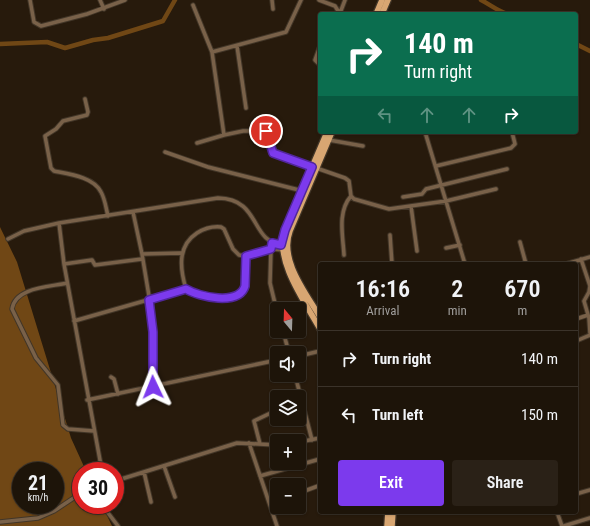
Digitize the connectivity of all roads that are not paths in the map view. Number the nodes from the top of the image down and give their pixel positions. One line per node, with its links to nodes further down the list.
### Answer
1 (30, 0): 11 (street)
2 (100, 0): 11 (street)
3 (125, 0): 11 (street)
4 (272, 0): 12 (street)
5 (300, 0): 17 (street)
6 (319, 0): 13 (street)
7 (344, 0): 14 (street)
8 (382, 0): 15 (main road)
9 (388, 0): 16 (main road)
10 (193, 5): 18 (street)
11 (104, 9)
12 (273, 9)
13 (339, 12)
14 (341, 12)
15 (377, 12)
16 (383, 12)
17 (237, 46): 18 (street); 22 (street)
18 (212, 52): 27 (street)
19 (318, 52): 20 (street)
20 (318, 63)
21 (85, 99): 43 (street)
22 (246, 108)
23 (326, 134): 33 (main road)
24 (331, 134): 28 (main road)
25 (426, 134): 32 (street)
26 (512, 134): 32 (street)
27 (224, 135): 29 (street); 33 (street)
28 (329, 140): 30 (street); 33 (main road)
29 (197, 143)
30 (363, 146)
31 (165, 152): 37 (street)
32 (436, 166): 35 (street)
33 (314, 168): 37 (main road); 38 (street)
34 (507, 170): 35 (street)
35 (442, 186): 39 (street); 40 (street)
36 (496, 189): 40 (street)
37 (304, 191): 50 (main road)
38 (351, 196): 41 (street); 56 (street)
39 (403, 197)
40 (446, 201): 41 (street); 49 (street)
41 (411, 206): 53 (street)
42 (133, 212): 43 (street); 48 (street); 55 (street)
43 (108, 216): 44 (street)
44 (59, 223): 46 (street); 65 (street)
45 (390, 234): 61 (street)
46 (8, 238)
47 (520, 242): 63 (street)
48 (272, 243): 50 (street); 52 (street)
49 (460, 245): 51 (street); 62 (street)
50 (284, 248): 52 (street); 72 (main road); 77 (main road)
51 (446, 248)
52 (271, 249): 57 (street); 69 (street)
53 (417, 251)
54 (181, 253): 55 (street); 57 (street); 67 (street)
55 (142, 254): 59 (street)
56 (344, 255)
57 (246, 256): 67 (street)
58 (590, 257): 60 (street)
59 (142, 259): 65 (street); 68 (street)
60 (581, 259): 64 (street); 71 (street)
61 (392, 262)
62 (464, 262)
63 (525, 262)
64 (572, 262)
65 (64, 264): 66 (street)
66 (68, 283): 75 (street); 89 (street)
67 (186, 289): 68 (street)
68 (149, 300): 75 (street); 84 (street)
69 (275, 302)
70 (590, 304): 71 (street)
71 (585, 306): 73 (street)
72 (318, 313)
73 (588, 315): 74 (street); 76 (street)
74 (578, 319)
75 (74, 321): 86 (street)
76 (590, 321): 78 (street)
77 (318, 325)
78 (590, 334): 79 (street)
79 (578, 340)
80 (318, 351): 81 (street)
81 (306, 354)
82 (270, 362): 84 (street)
83 (111, 377): 85 (street)
84 (153, 387): 85 (street)
85 (118, 394): 86 (street)
86 (87, 400): 89 (street)
87 (270, 413): 94 (street)
88 (306, 419): 91 (street)
89 (94, 431): 97 (street)
90 (318, 438): 91 (street)
91 (312, 440): 92 (street)
92 (306, 441)
93 (249, 443): 94 (street); 98 (street); 100 (street)
94 (260, 444): 95 (street)
95 (270, 445)
96 (318, 460): 100 (street)
97 (100, 462)
98 (164, 466): 99 (street); 106 (street)
99 (144, 472): 101 (street); 108 (street)
100 (260, 476): 109 (street)
101 (124, 478)
102 (318, 486): 103 (street)
103 (306, 490)
104 (590, 490): 105 (street)
105 (578, 493)
106 (175, 498)
107 (72, 499): 116 (street)
108 (151, 502)
109 (270, 502)
110 (109, 514): 117 (street)
111 (274, 514): 118 (street)
112 (388, 514): 119 (main road)
113 (393, 514): 120 (main road)
114 (558, 514): 121 (street)
115 (590, 518): 121 (street)
116 (0, 522)
117 (118, 526)
118 (277, 526)
119 (387, 526)
120 (392, 526)
121 (563, 526)

